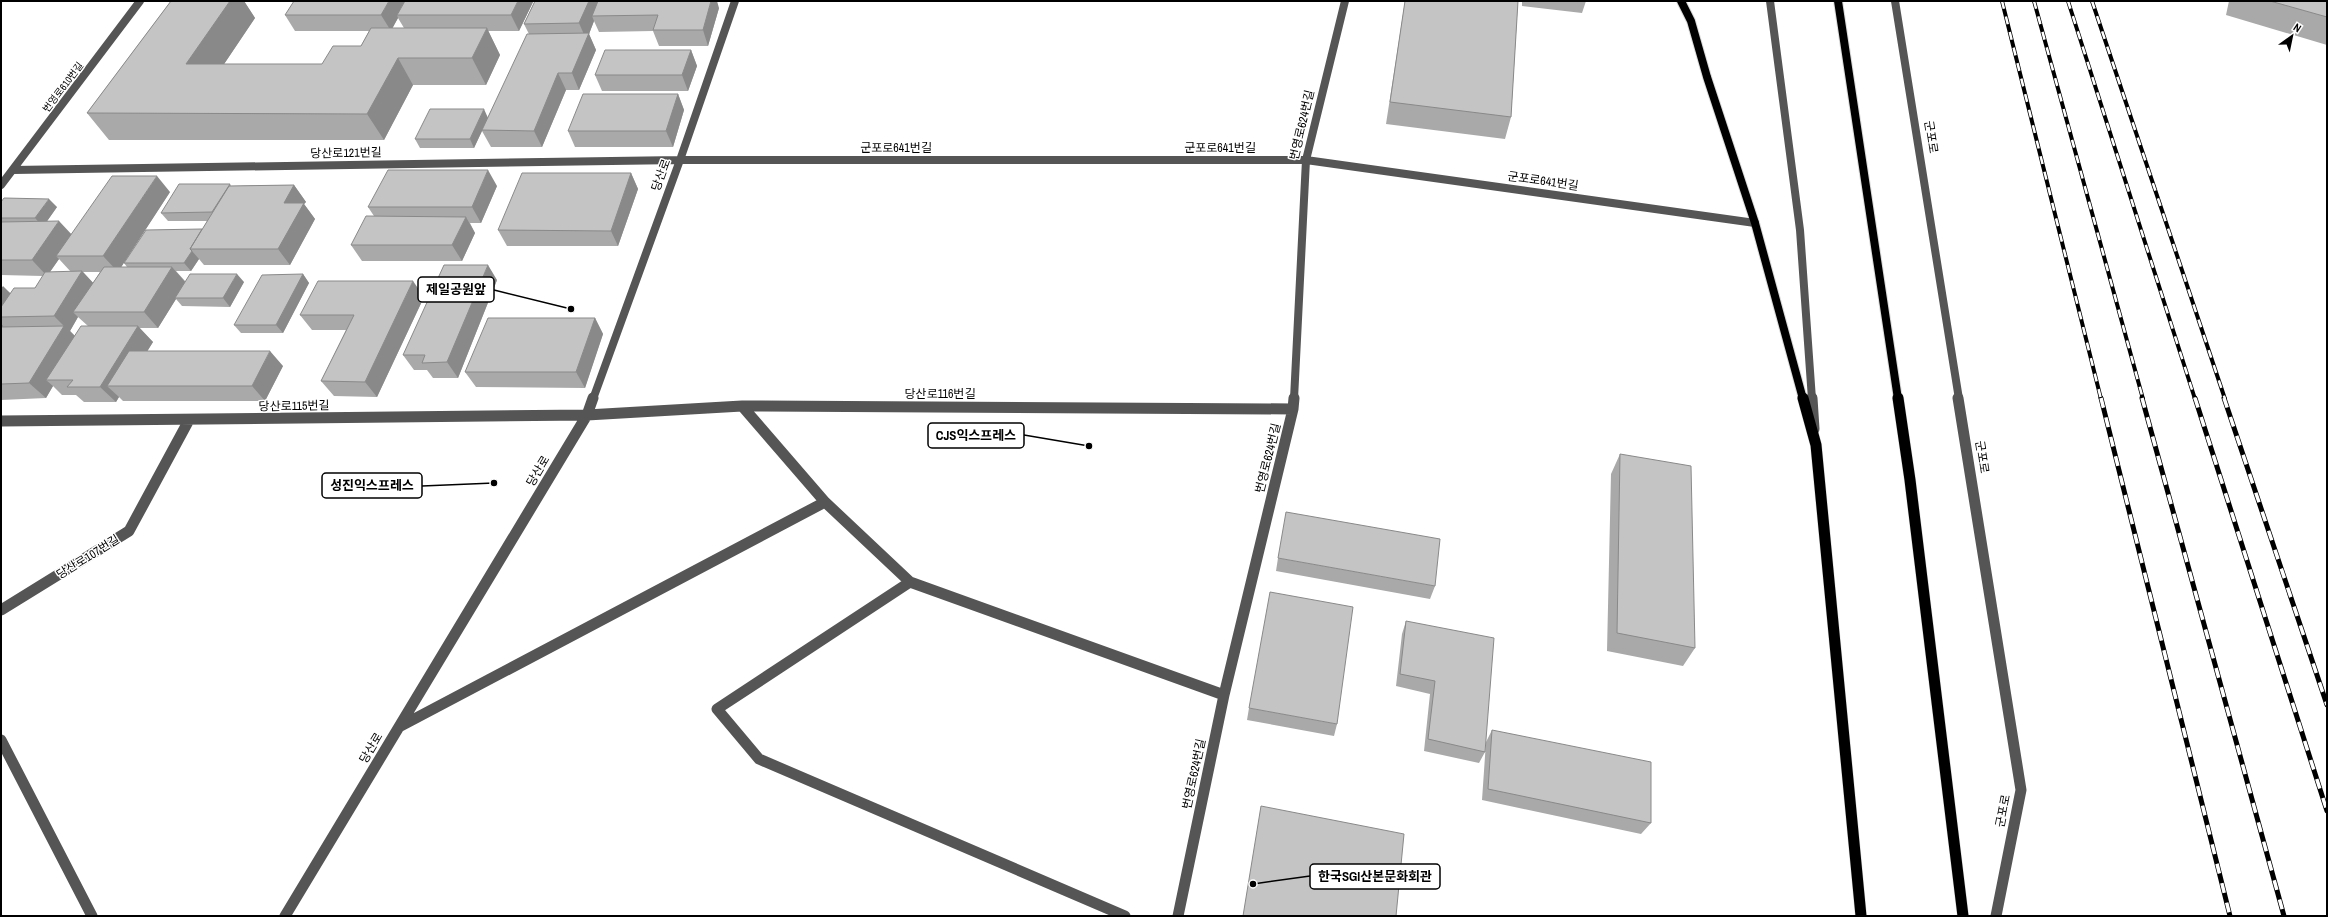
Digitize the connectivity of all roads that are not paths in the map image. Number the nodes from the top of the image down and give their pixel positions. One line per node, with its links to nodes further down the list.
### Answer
1 (140, 1): 10 (street, 번영로610번길)
2 (735, 1): 8 (street, 당산로)
3 (1345, 1): 9 (street, 번영로624번길)
4 (1681, 1): 12 (main road)
5 (1770, 1): 18 (street)
6 (1838, 1): 30 (main road)
7 (1895, 1): 31 (street, 군포로)
8 (680, 160): 9 (street, 군포로641번길); 10 (street, 당산로121번길); 15 (street, 당산로)
9 (1306, 160): 12 (street, 군포로641번길); 14 (street, 번영로624번길)
10 (12, 170): 11 (street, 번영로610번길)
11 (1, 185)
12 (1755, 222): 18 (main road)
13 (742, 406): 14 (street, 당산로116번길); 15 (street, 당산로116번길); 19 (street)
14 (1293, 409): 22 (street, 번영로624번길)
15 (587, 415): 16 (street, 당산로115번길); 23 (street, 당산로)
16 (189, 420): 17 (street, 당산로115번길); 21 (street, 당산로107번길)
17 (1, 421)
18 (1816, 445): 29 (main road)
19 (825, 502): 20 (street); 23 (street)
20 (910, 582): 22 (street); 27 (street)
21 (1, 610)
22 (1224, 695): 28 (street, 번영로624번길)
23 (398, 727): 25 (street, 당산로)
24 (1, 740): 26 (street)
25 (288, 915)
26 (92, 916)
27 (1125, 916)
28 (1178, 916)
29 (1861, 916)
30 (1963, 916)
31 (1996, 916)

